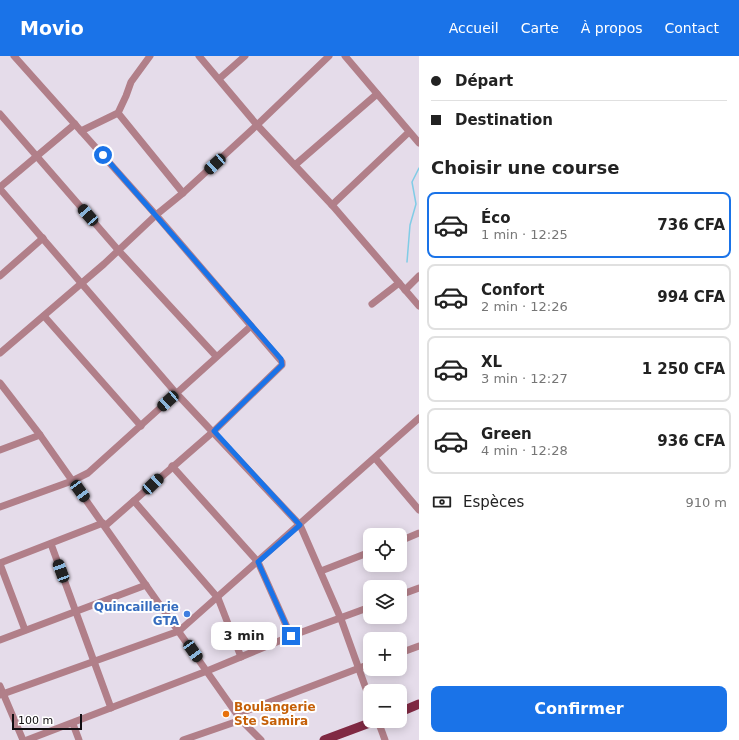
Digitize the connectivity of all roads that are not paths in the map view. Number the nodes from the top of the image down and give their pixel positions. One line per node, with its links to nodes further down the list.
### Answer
1 (14, 56): 11 (street)
2 (150, 56): 9 (street)
3 (199, 56): 7 (street)
4 (245, 56): 7 (street)
5 (329, 56): 12 (street)
6 (345, 56): 8 (street)
7 (219, 79): 12 (street)
8 (377, 94): 14 (street); 17 (street)
9 (118, 113): 13 (street); 19 (street)
10 (0, 114): 16 (street)
11 (75, 124): 13 (street); 16 (street)
12 (257, 126): 17 (street); 19 (street)
13 (81, 131): 21 (street)
14 (409, 132): 15 (street); 20 (street)
15 (419, 143)
16 (37, 156): 18 (street); 23 (street)
17 (295, 165): 20 (street)
18 (0, 188): 22 (street)
19 (183, 193): 21 (street)
20 (332, 204): 27 (street)
21 (156, 214): 23 (street); 32 (street)
22 (43, 238): 24 (street); 26 (street)
23 (119, 251): 26 (street); 34 (street)
24 (0, 276)
25 (419, 276): 28 (street)
26 (82, 282): 31 (street); 36 (street)
27 (399, 283): 28 (street); 29 (street)
28 (405, 290): 30 (street)
29 (372, 304)
30 (419, 306)
31 (44, 316): 33 (street); 38 (street)
32 (251, 326): 34 (street); 39 (street)
33 (0, 353)
34 (216, 356): 36 (street)
35 (0, 383): 40 (street)
36 (176, 393): 38 (street); 39 (street)
37 (419, 418): 42 (street)
38 (141, 426): 44 (street)
39 (214, 431): 43 (street); 49 (street)
40 (40, 435): 41 (street); 44 (street)
41 (0, 450)
42 (375, 458): 47 (street); 49 (street)
43 (172, 466): 45 (street); 54 (street)
44 (72, 480): 46 (street); 48 (street)
45 (134, 501): 48 (street); 60 (street)
46 (0, 507)
47 (419, 510)
48 (104, 525): 52 (street); 57 (street)
49 (300, 525): 54 (street); 56 (street)
50 (419, 533): 51 (street)
51 (407, 538)
52 (51, 544): 55 (street); 62 (street)
53 (363, 555): 56 (street)
54 (258, 562): 60 (street); 66 (street)
55 (0, 563): 64 (street)
56 (321, 571): 63 (street)
57 (146, 586): 62 (street); 65 (street)
58 (419, 588): 59 (street)
59 (407, 592)
60 (218, 598): 65 (street); 70 (street)
61 (363, 611): 63 (street)
62 (76, 612): 64 (street); 71 (street)
63 (341, 619): 66 (street); 73 (street)
64 (25, 630): 67 (street)
65 (179, 631): 71 (street); 74 (street)
66 (291, 636): 70 (street)
67 (0, 640)
68 (419, 646): 69 (street)
69 (407, 650)
70 (241, 657): 74 (street)
71 (94, 662): 77 (street); 79 (street)
72 (363, 667): 73 (street)
73 (358, 669): 75 (street); 81 (street)
74 (207, 671): 79 (street); 81 (street)
75 (364, 684)
76 (0, 686): 77 (street)
77 (2, 695): 85 (street)
78 (419, 704): 80 (main road)
79 (111, 708): 82 (street)
80 (407, 709)
81 (240, 717): 88 (street); 89 (street)
82 (73, 724): 86 (street); 87 (street)
83 (363, 725): 90 (main road)
84 (381, 728): 91 (street)
85 (22, 740)
86 (27, 740)
87 (79, 740)
88 (183, 740)
89 (261, 740)
90 (324, 740)
91 (385, 740)

